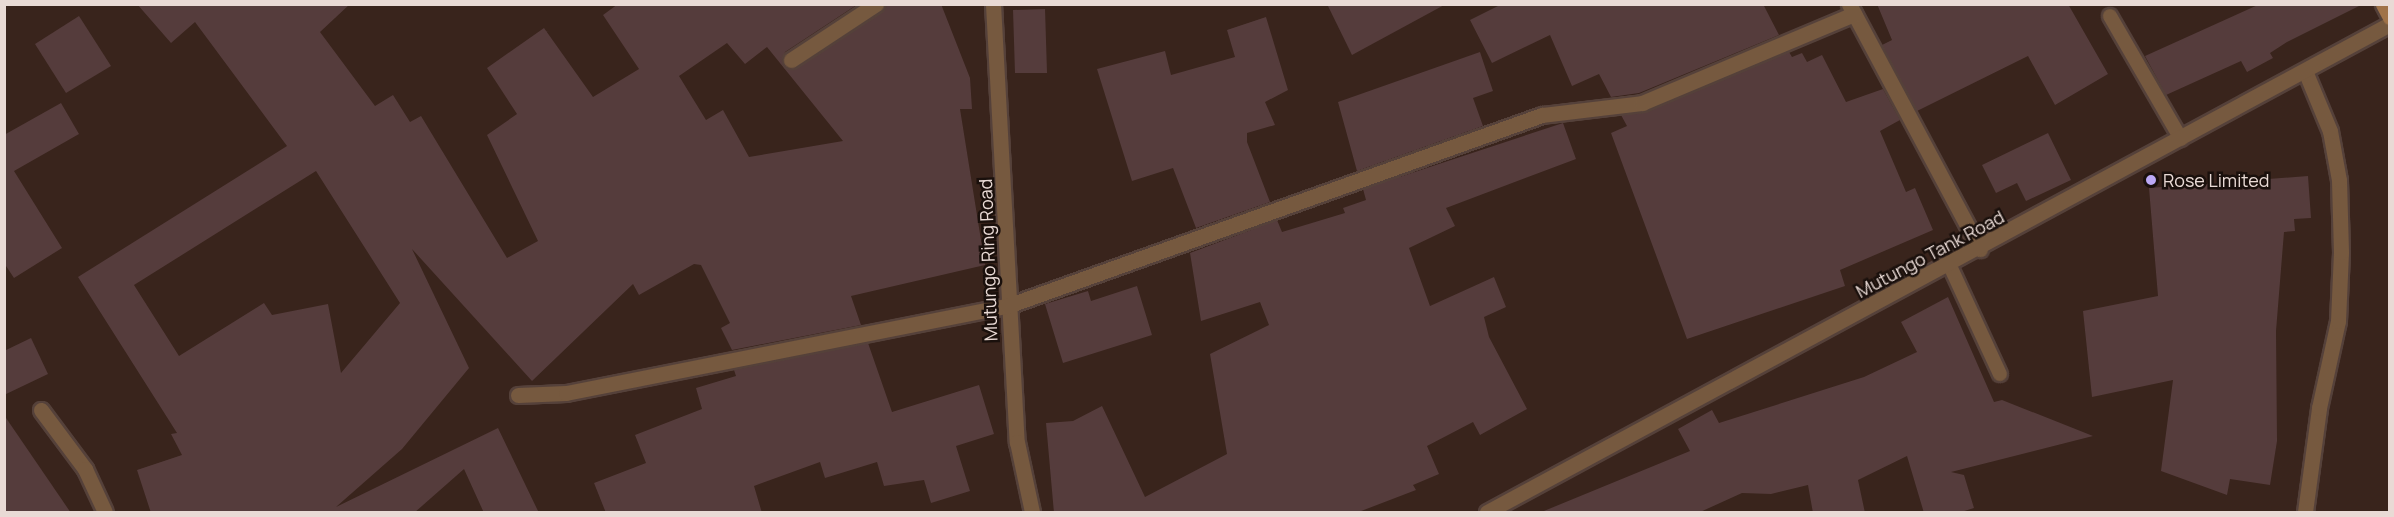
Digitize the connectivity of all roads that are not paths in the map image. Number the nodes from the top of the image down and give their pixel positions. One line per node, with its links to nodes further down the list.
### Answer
1 (876, 4): 8 (street)
2 (993, 4): 13 (street, Mutungo Ring Road)
3 (2383, 4): 6 (main road)
4 (1852, 9): 11 (street); 13 (street)
5 (2110, 16): 10 (lane)
6 (2390, 16)
7 (2390, 24): 9 (street, Mutungo Tank Road)
8 (791, 60)
9 (2306, 71): 10 (street, Mutungo Tank Road); 20 (street)
10 (2181, 139): 11 (street, Mutungo Tank Road)
11 (1980, 249): 12 (street, Mutungo Tank Road)
12 (1950, 266): 14 (lane); 19 (street, Mutungo Tank Road)
13 (1007, 306): 15 (street); 18 (street, Mutungo Ring Road)
14 (2000, 374)
15 (518, 395)
16 (41, 410): 17 (street)
17 (105, 513)
18 (1032, 513)
19 (1487, 513)
20 (2305, 513)

